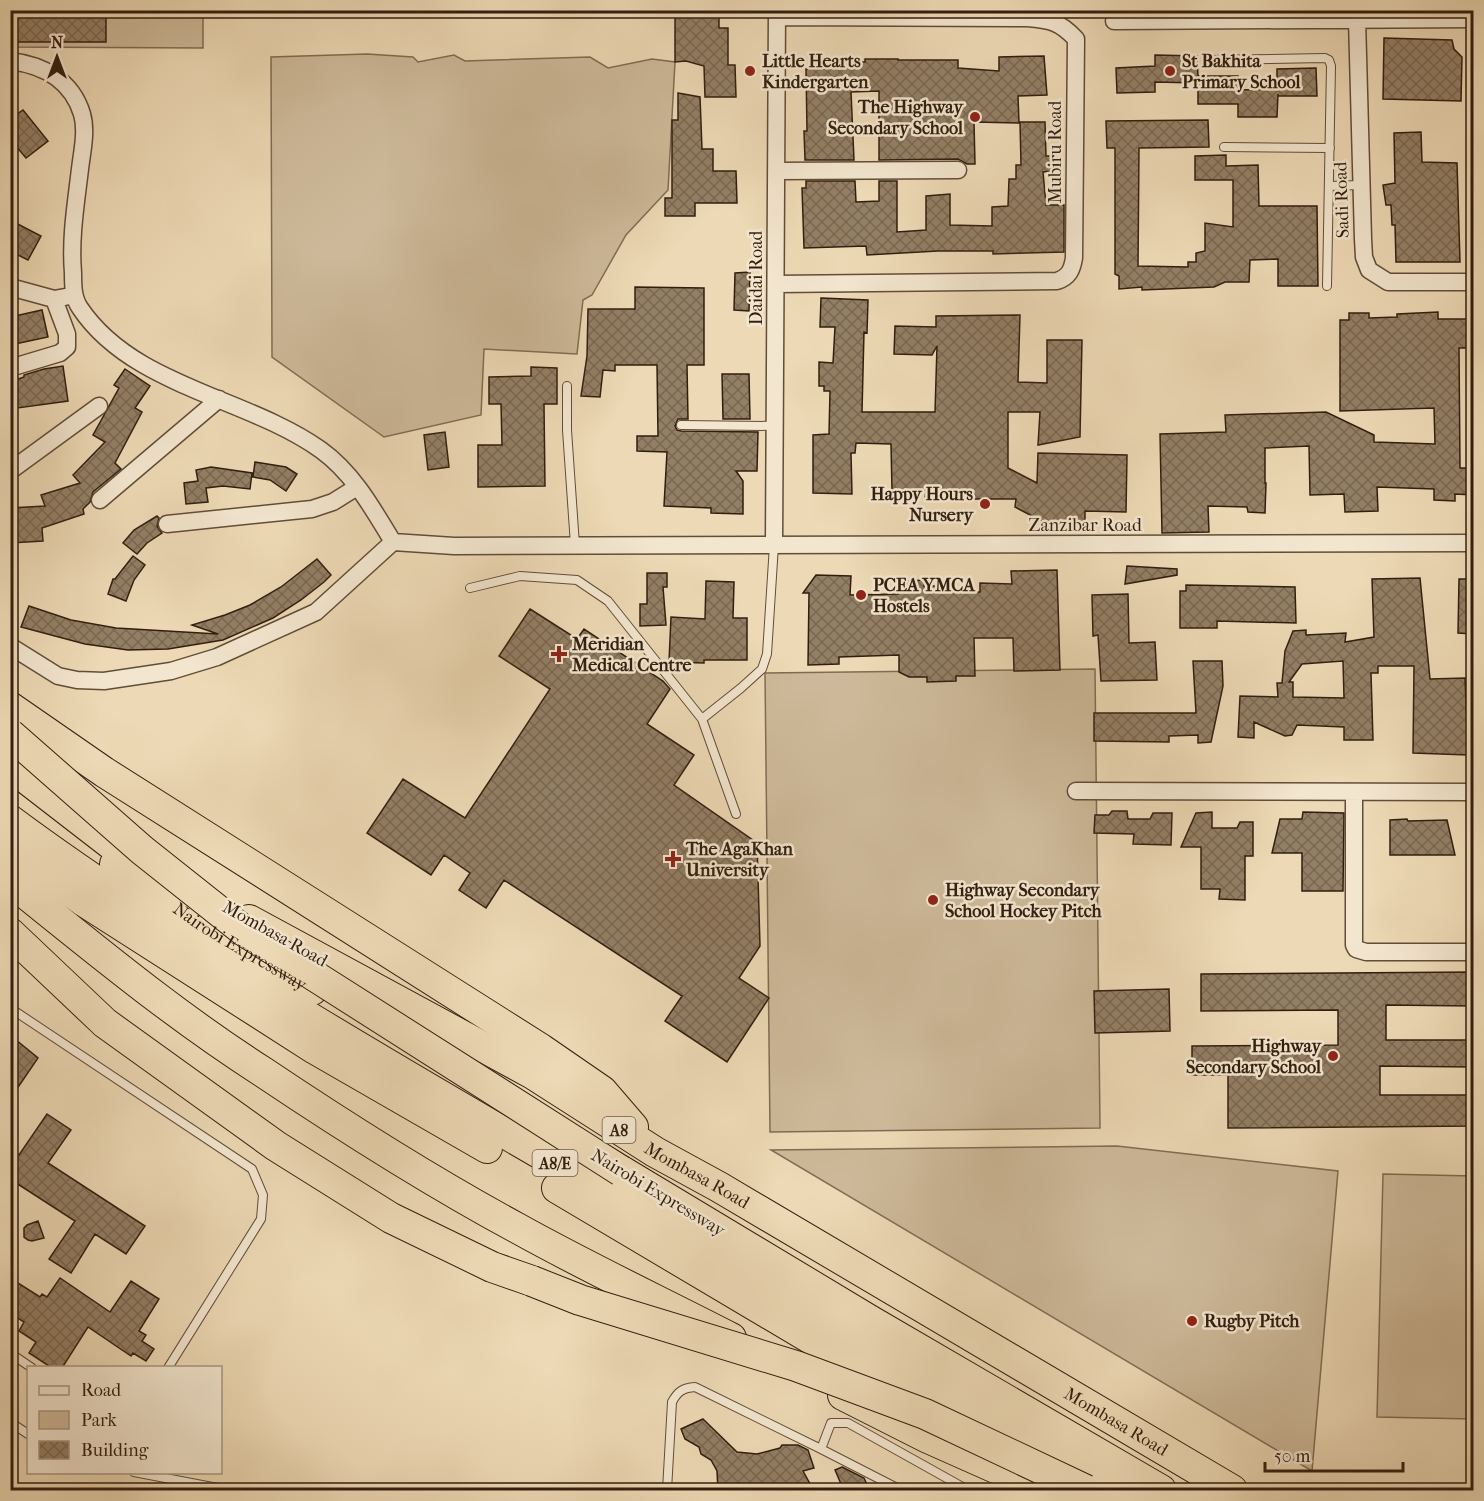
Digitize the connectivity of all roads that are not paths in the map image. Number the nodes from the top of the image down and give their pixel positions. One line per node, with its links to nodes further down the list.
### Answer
1 (777, 14): 11 (street, Daidai Road); 15 (street, Mubiru Road)
2 (1296, 16): 3 (street); 5 (street)
3 (1357, 19): 4 (street); 12 (street, Sadi Road)
4 (1473, 19)
5 (1114, 21)
6 (1210, 60): 9 (lane)
7 (10, 61): 18 (street)
8 (1224, 147): 9 (lane)
9 (1330, 148): 13 (lane)
10 (958, 170): 11 (street)
11 (777, 171): 15 (street, Daidai Road)
12 (1361, 185): 13 (lane); 14 (street, Sadi Road)
13 (1329, 186): 16 (lane)
14 (1473, 282)
15 (776, 284): 25 (street, Daidai Road)
16 (1327, 286)
17 (10, 287): 19 (street)
18 (74, 295): 19 (street); 22 (street)
19 (54, 299): 20 (street)
20 (10, 368)
21 (567, 386): 32 (lane)
22 (219, 399): 27 (street); 28 (street)
23 (99, 406): 26 (street)
24 (681, 425): 25 (lane)
25 (775, 426): 33 (street, Daidai Road)
26 (10, 471)
27 (357, 487): 29 (street); 30 (street)
28 (100, 500)
29 (167, 524)
30 (393, 542): 32 (street, Zanzibar Road); 35 (street)
31 (1473, 543): 33 (street, Zanzibar Road)
32 (575, 545): 33 (street, Zanzibar Road)
33 (774, 545): 37 (lane)
34 (471, 588): 37 (lane)
35 (10, 646)
36 (10, 707): 51 (highway)
37 (702, 719): 44 (lane)
38 (10, 734): 52 (highway, bridge)
39 (10, 766): 51 (highway, Mombasa Road / A8)
40 (10, 789): 52 (highway, Nairobi Expressway / A8/E, bridge)
41 (1076, 791): 42 (street)
42 (1354, 792): 43 (street); 49 (street)
43 (1473, 792)
44 (736, 814)
45 (10, 820): 67 (highway, Nairobi Expressway / A8/E)
46 (10, 850): 65 (highway)
47 (10, 881): 64 (highway)
48 (10, 933): 66 (highway, bridge)
49 (1473, 952)
50 (10, 1008): 55 (lane)
51 (655, 1152): 69 (highway, Mombasa Road / A8)
52 (621, 1171): 68 (highway, Nairobi Expressway / A8/E)
53 (10, 1353): 54 (lane)
54 (29, 1366)
55 (169, 1366)
56 (10, 1422): 57 (lane)
57 (27, 1433)
58 (821, 1449): 61 (lane); 62 (lane); 63 (lane)
59 (139, 1474): 60 (lane)
60 (228, 1491)
61 (667, 1491)
62 (901, 1491)
63 (968, 1491)
64 (1039, 1491)
65 (1065, 1491)
66 (1086, 1491)
67 (1110, 1491)
68 (1161, 1491)
69 (1232, 1491)

